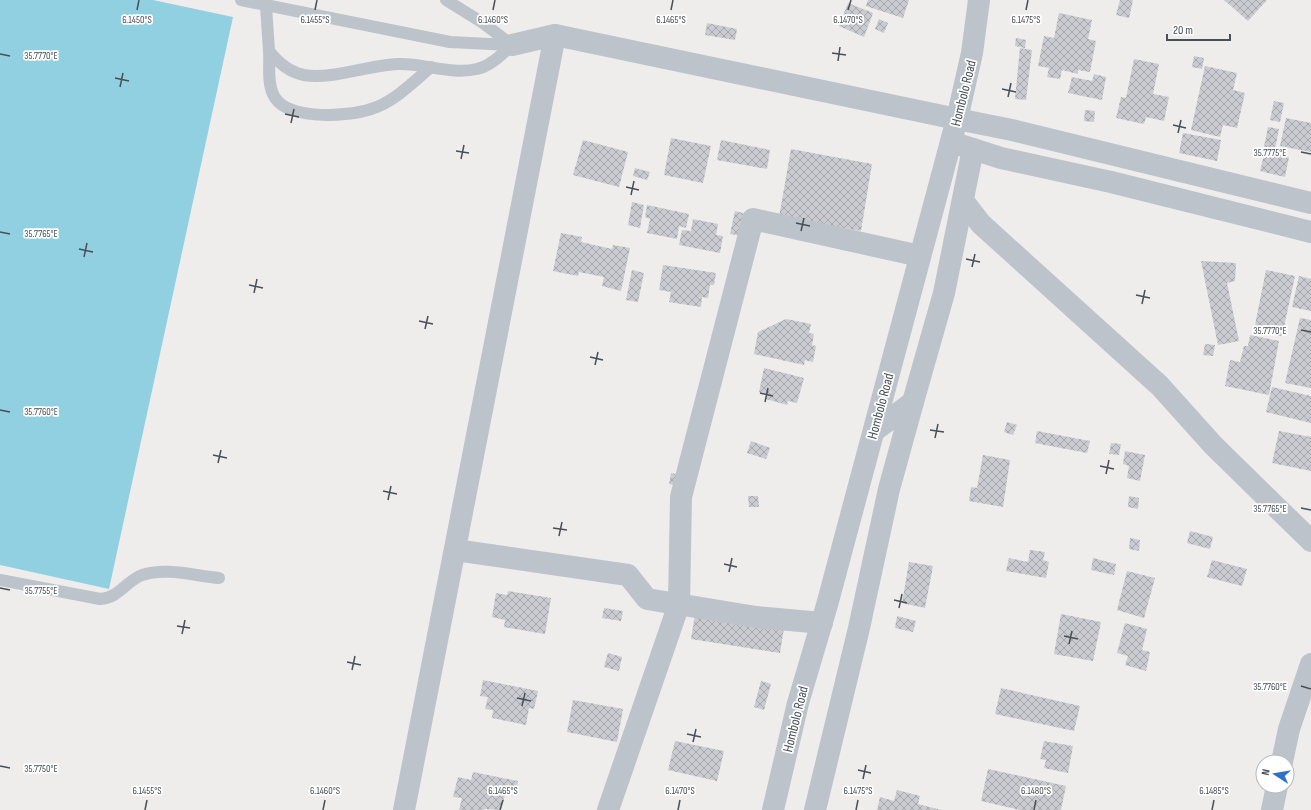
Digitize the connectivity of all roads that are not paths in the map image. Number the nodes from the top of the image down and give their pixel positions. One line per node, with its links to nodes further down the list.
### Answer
1 (241, 0): 4 (lane)
2 (446, 0): 6 (lane)
3 (978, 0): 9 (street, Hombolo Road)
4 (259, 3): 6 (lane); 7 (lane)
5 (555, 35): 6 (street); 9 (street); 19 (street)
6 (512, 46): 8 (lane)
7 (269, 52): 8 (lane); 8 (lane)
8 (431, 67)
9 (957, 119): 10 (street, Hombolo Road); 13 (street)
10 (950, 142): 11 (street); 15 (street, Hombolo Road)
11 (973, 149): 12 (street); 14 (street)
12 (964, 202): 16 (street); 18 (street)
13 (1311, 203)
14 (1311, 232)
15 (920, 256): 17 (street, Hombolo Road); 22 (street)
16 (913, 402): 17 (street); 30 (street)
17 (874, 431): 23 (street, Hombolo Road)
18 (1311, 541)
19 (455, 550): 22 (street); 27 (street)
20 (219, 578): 21 (lane)
21 (0, 580)
22 (679, 604): 23 (street); 28 (street)
23 (822, 623): 29 (street, Hombolo Road)
24 (1311, 664): 25 (street)
25 (1284, 754)
26 (1275, 794): 31 (street)
27 (404, 810)
28 (608, 810)
29 (773, 810)
30 (815, 810)
31 (1272, 810)

